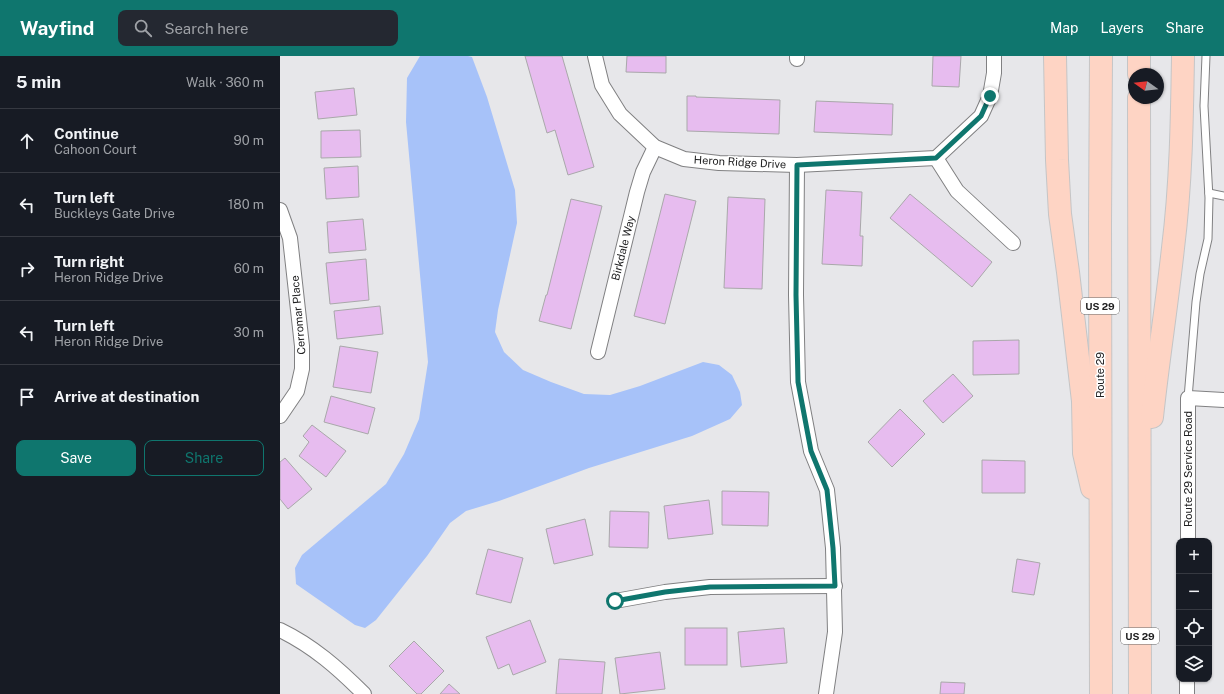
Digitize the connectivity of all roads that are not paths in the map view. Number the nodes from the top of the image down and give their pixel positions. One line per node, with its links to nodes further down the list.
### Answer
1 (596, 56): 10 (street, Heron Ridge Drive)
2 (994, 56): 11 (street)
3 (1055, 56): 21 (main road)
4 (1101, 56): 21 (main road, Route 29 / US 29)
5 (1139, 56): 8 (main road)
6 (1183, 56): 22 (main road)
7 (1206, 56): 13 (lane)
8 (1139, 68)
9 (1139, 104): 22 (main road, US 29)
10 (654, 147): 12 (street, Heron Ridge Drive); 17 (street, Birkdale Way)
11 (936, 158): 12 (street, Heron Ridge Drive); 16 (street)
12 (797, 165): 24 (street)
13 (1209, 193): 14 (lane); 18 (lane)
14 (1224, 196)
15 (280, 210): 20 (street, Cerromar Place)
16 (1013, 243)
17 (598, 352)
18 (1188, 398): 19 (street); 23 (street, Route 29 Service Road)
19 (1224, 400)
20 (280, 416)
21 (1101, 527): 30 (main road, Route 29 / US 29)
22 (1139, 536): 31 (main road, US 29)
23 (1188, 538)
24 (835, 586): 25 (street); 29 (street)
25 (615, 601)
26 (280, 630): 28 (street)
27 (1187, 682): 32 (street)
28 (364, 694)
29 (826, 694)
30 (1101, 694)
31 (1140, 694)
32 (1187, 694)

